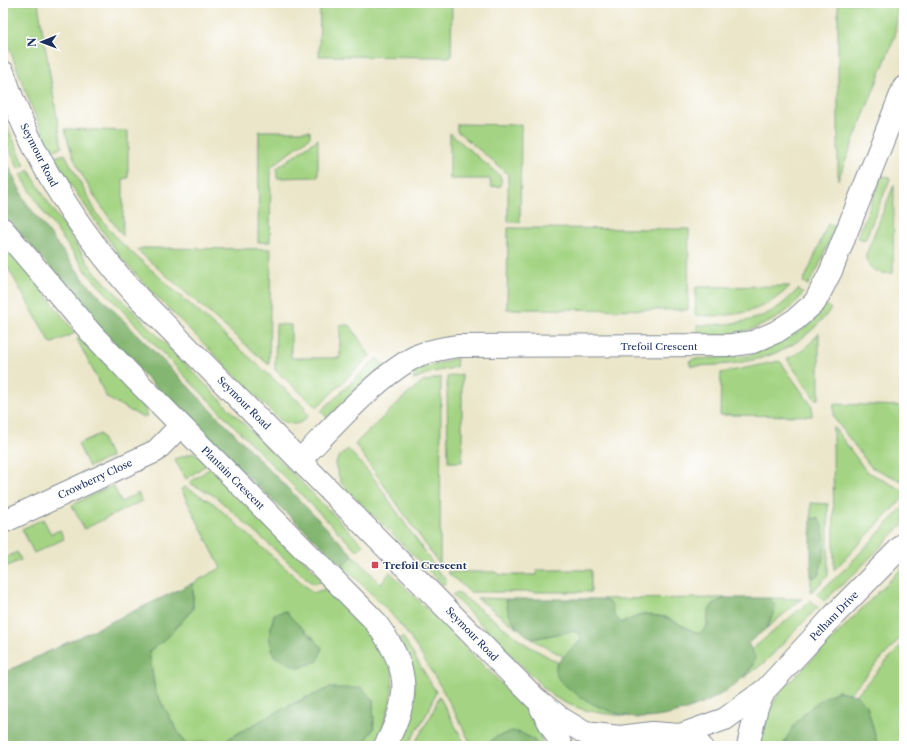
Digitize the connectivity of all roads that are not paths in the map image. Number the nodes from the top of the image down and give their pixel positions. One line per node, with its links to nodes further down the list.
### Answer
1 (4, 78): 5 (street, Seymour Road)
2 (904, 87): 5 (street, Trefoil Crescent)
3 (3, 229): 4 (street, Plantain Crescent)
4 (180, 426): 6 (street, Crowberry Close); 12 (street, Plantain Crescent)
5 (300, 460): 9 (street, Seymour Road)
6 (3, 522)
7 (904, 544): 8 (street, Pelham Drive)
8 (766, 689): 10 (street, Pelham Drive); 15 (street, Pelham Drive)
9 (535, 698): 11 (street, Seymour Road); 13 (street, Seymour Road)
10 (680, 735): 11 (street, Seymour Road); 14 (street)
11 (614, 742)
12 (385, 746)
13 (561, 746)
14 (701, 746)
15 (748, 746)

